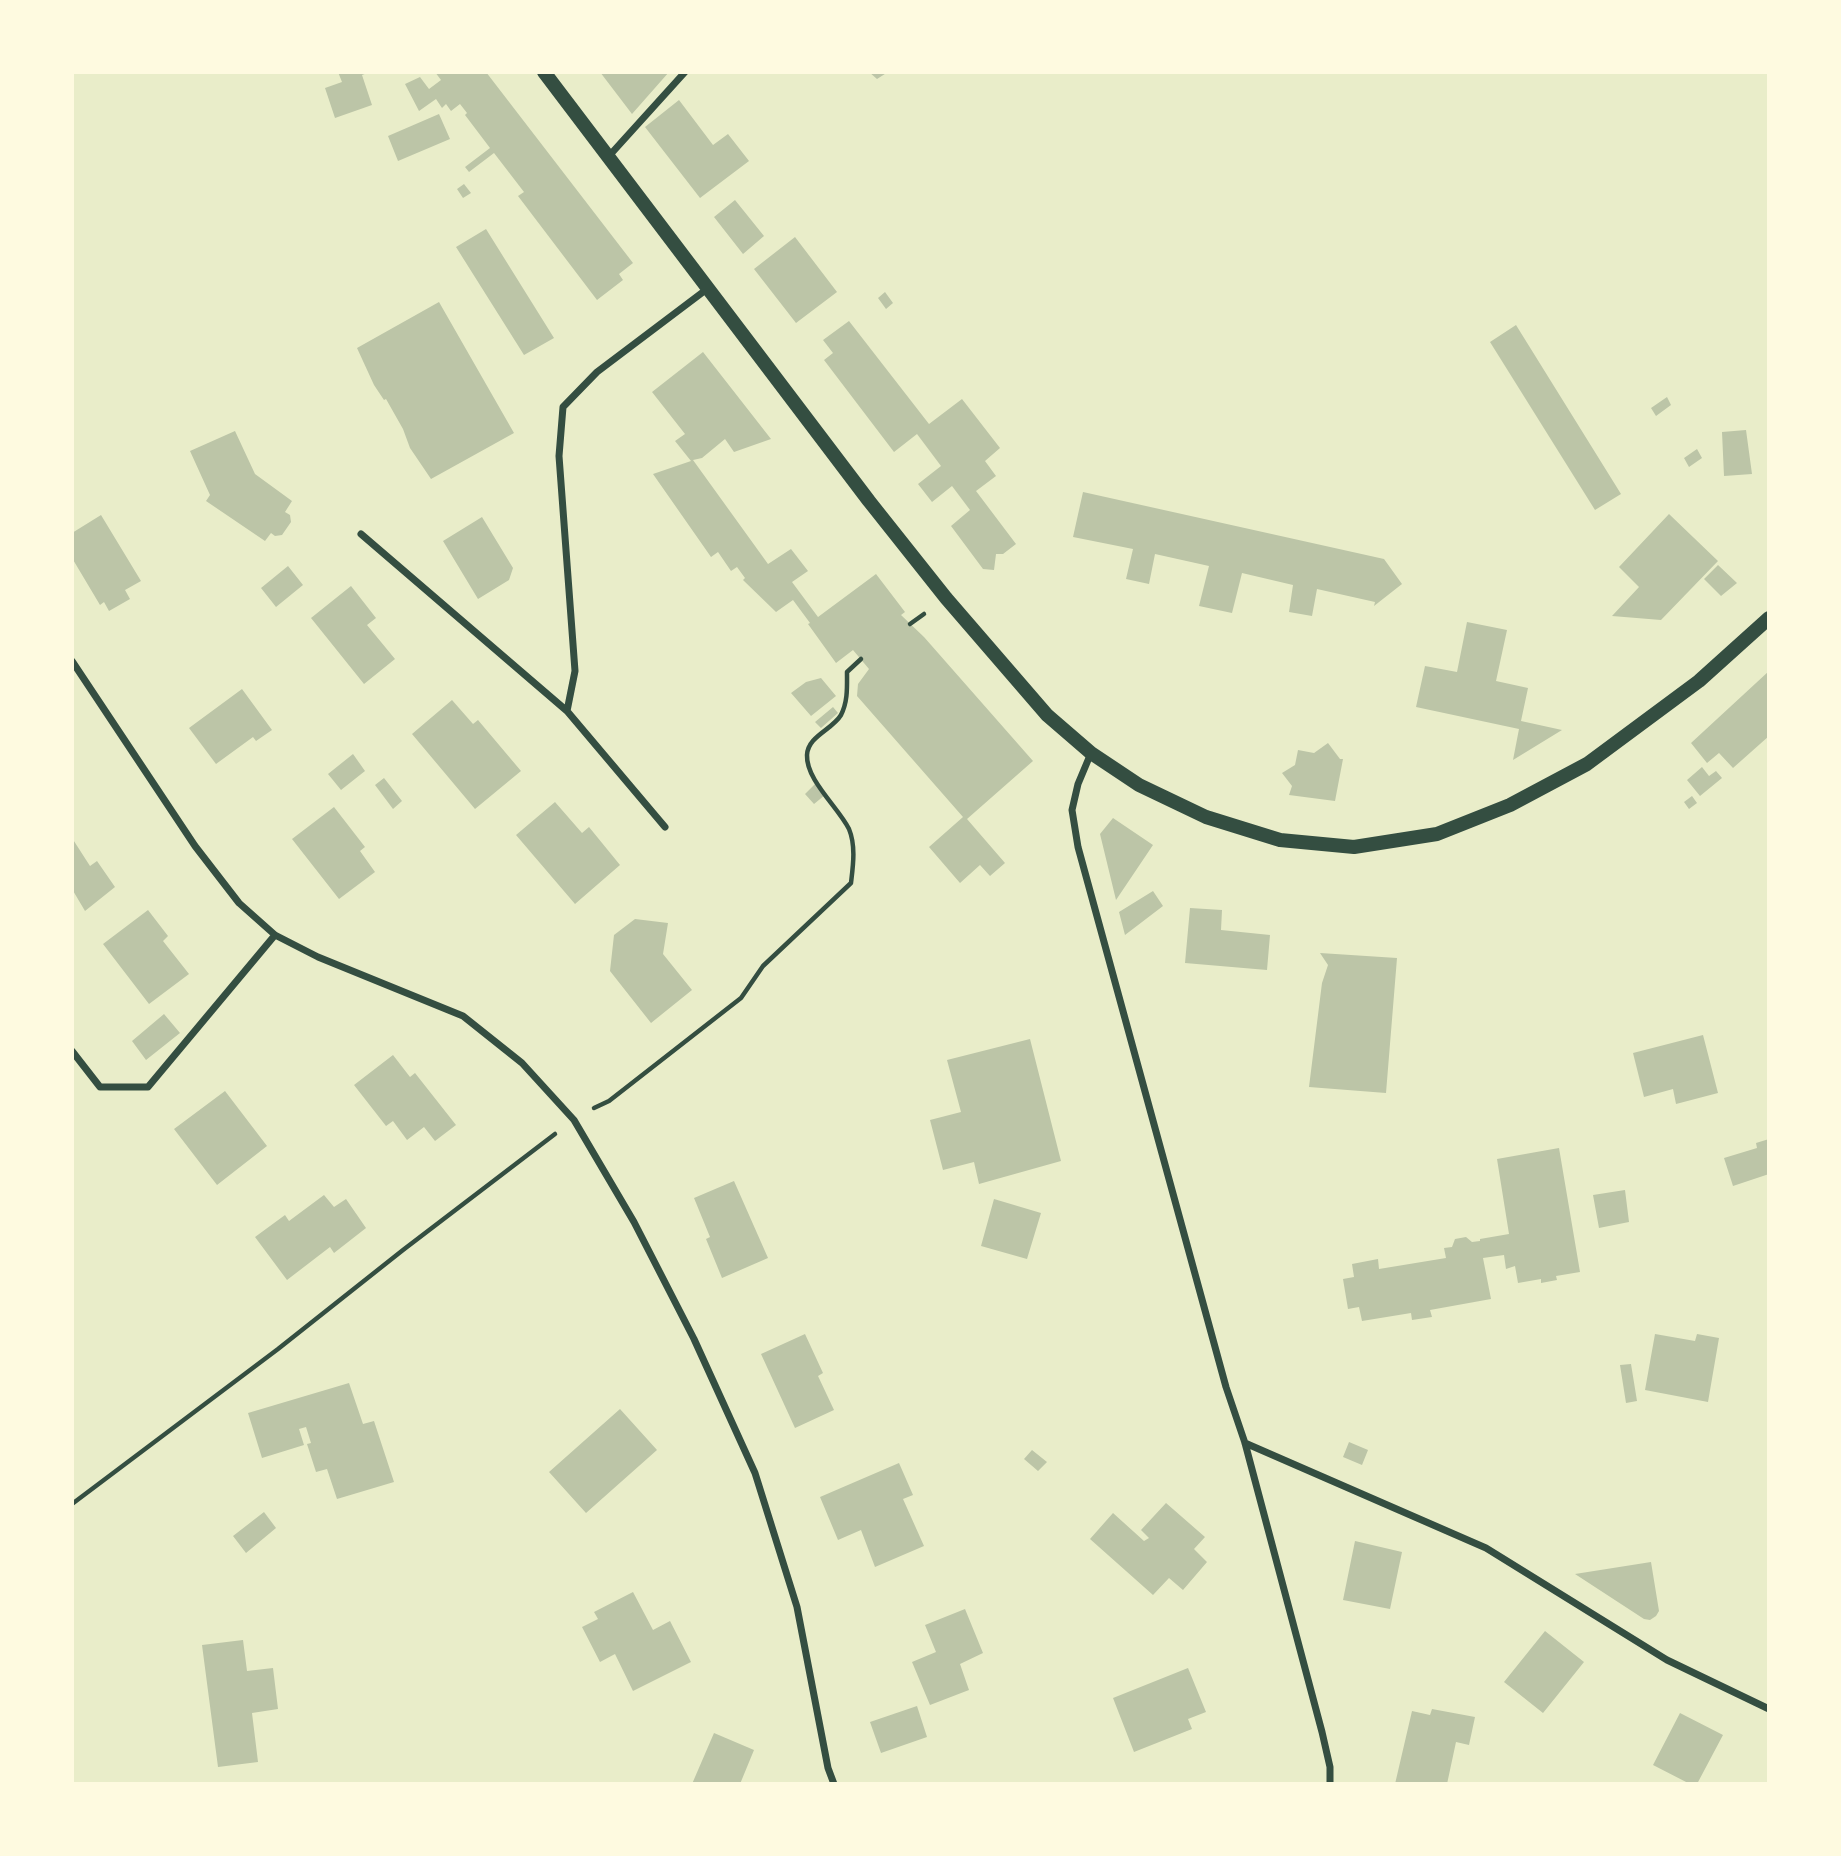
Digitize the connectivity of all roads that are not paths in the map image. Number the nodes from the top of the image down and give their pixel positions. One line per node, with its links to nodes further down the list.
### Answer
1 (544, 72): 3 (main road)
2 (685, 72): 3 (street)
3 (608, 157): 4 (main road)
4 (707, 289): 8 (street); 9 (main road)
5 (361, 534): 8 (street)
6 (1769, 618): 9 (main road)
7 (72, 661): 11 (street)
8 (567, 712): 10 (street)
9 (1091, 753): 13 (street)
10 (665, 827)
11 (275, 935): 12 (street); 15 (street)
12 (72, 1051)
13 (1245, 1443): 14 (street); 16 (street)
14 (1769, 1709)
15 (834, 1784)
16 (1330, 1784)

